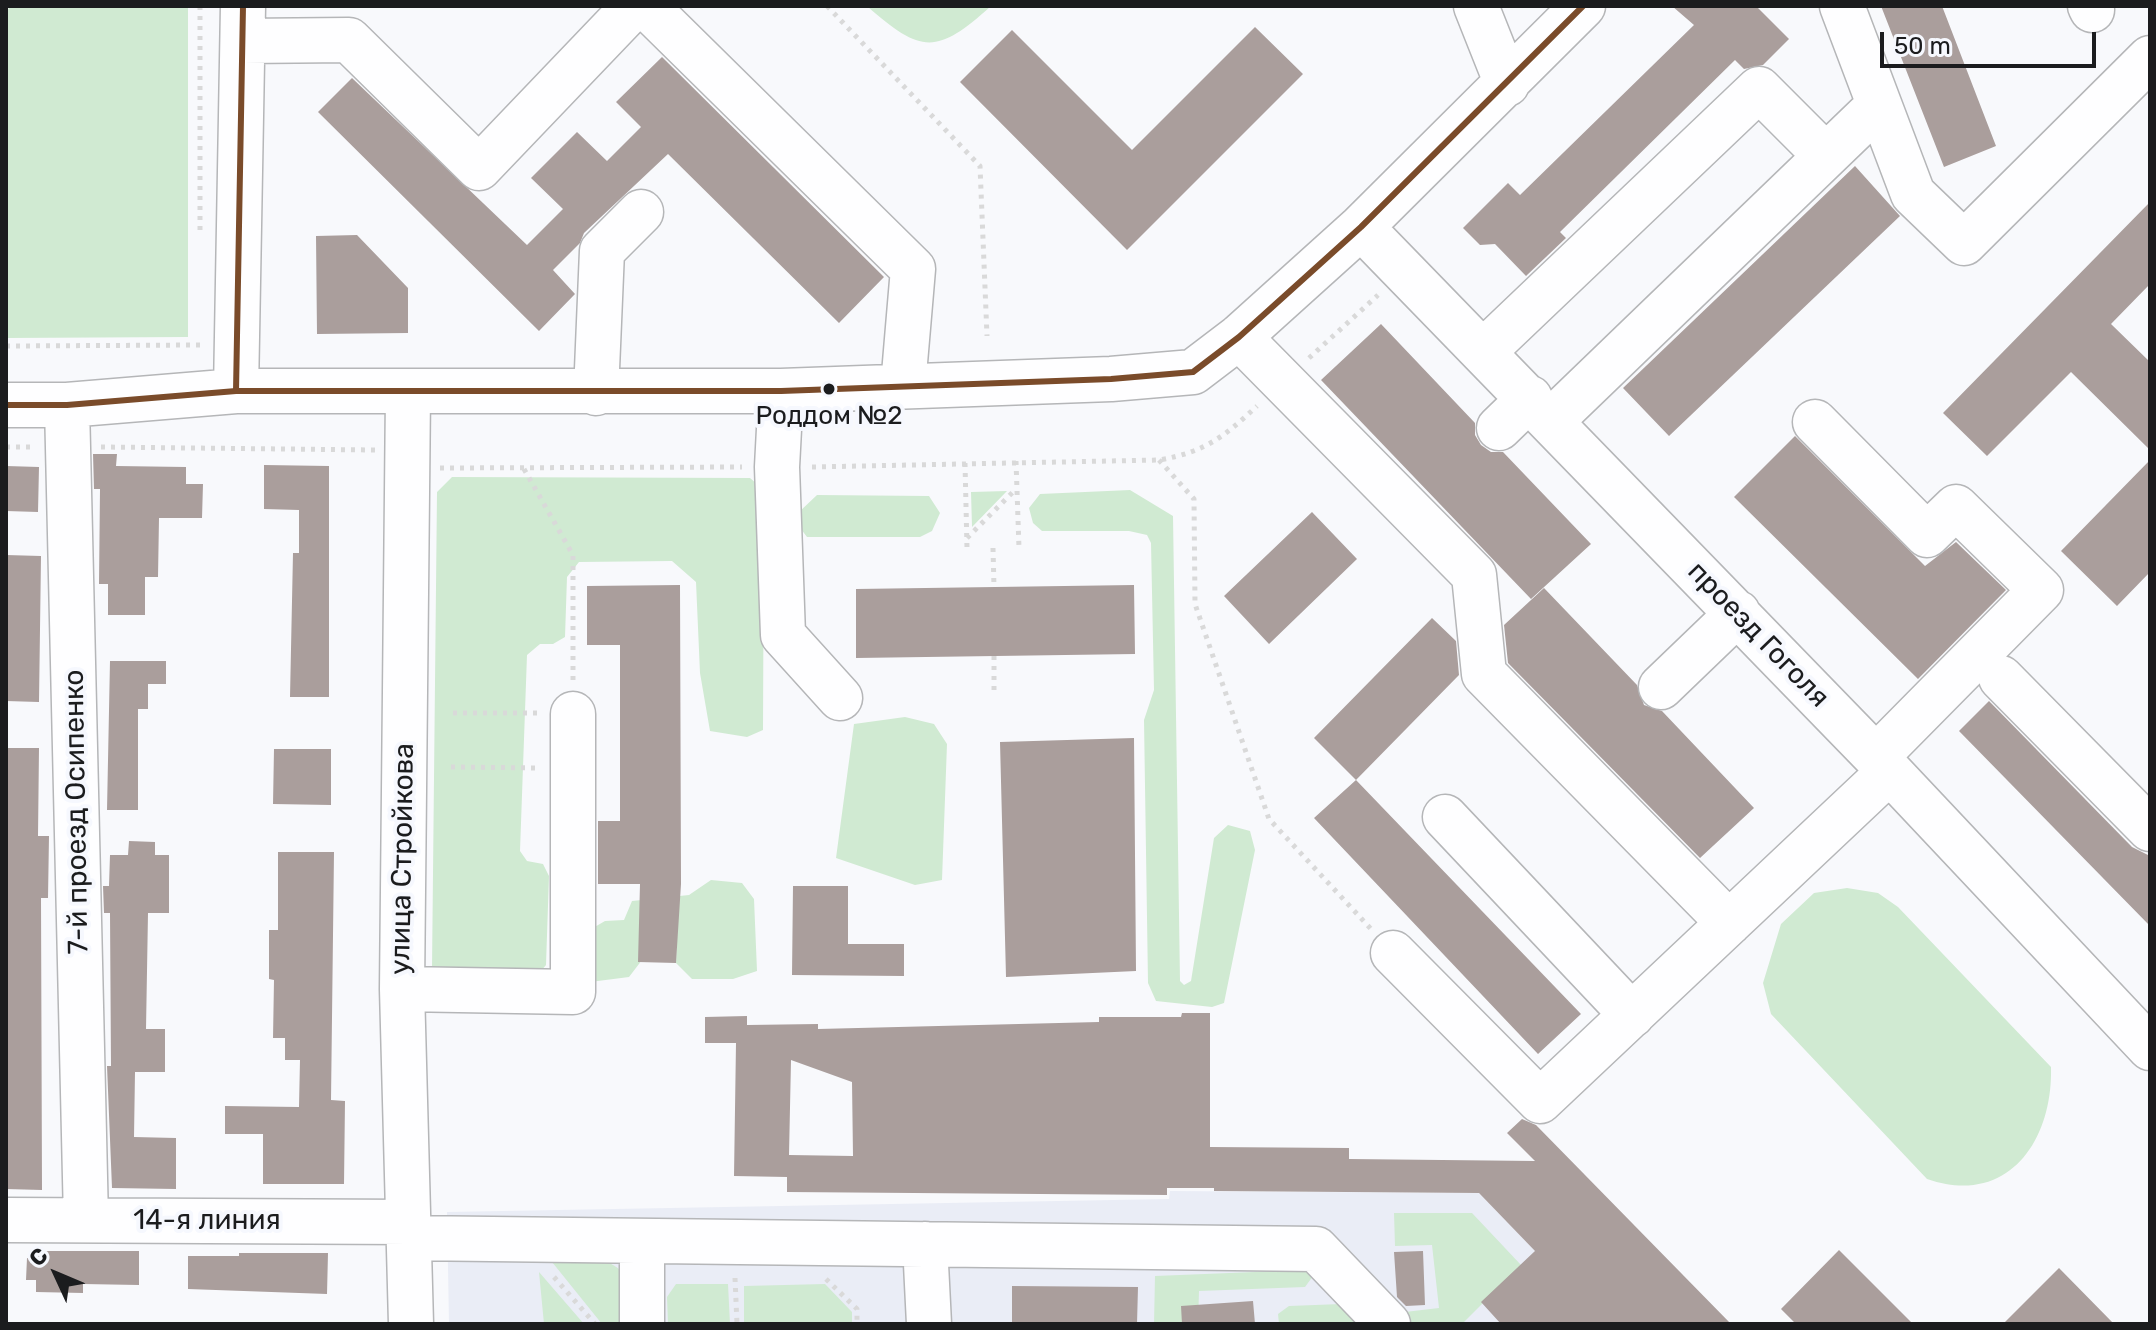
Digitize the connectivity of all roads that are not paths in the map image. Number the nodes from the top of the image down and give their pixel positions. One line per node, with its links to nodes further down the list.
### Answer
1 (634, 6): 6 (street)
2 (646, 6): 15 (street)
3 (1476, 6): 8 (street)
4 (1583, 6): 8 (street)
5 (1842, 6): 9 (street)
6 (243, 24): 16 (street)
7 (2150, 58): 9 (street)
8 (1507, 84): 12 (street)
9 (1879, 105): 10 (street)
10 (1826, 156): 14 (street); 21 (street)
11 (641, 212): 19 (street)
12 (1361, 227): 13 (street); 14 (street, проезд Гоголя)
13 (1239, 337): 15 (street); 33 (street)
14 (1484, 351): 21 (street, проезд Гоголя)
15 (903, 386): 17 (street)
16 (236, 391): 18 (street); 23 (street)
17 (781, 391): 19 (street); 28 (street)
18 (408, 393): 19 (street); 35 (street, улица Стройкова)
19 (596, 393)
20 (6, 405): 23 (street)
21 (1541, 409): 24 (street); 25 (street, проезд Гоголя)
22 (1815, 422): 30 (street)
23 (68, 426): 39 (street, 7-й проезд Осипенко)
24 (1499, 428)
25 (1738, 613): 27 (street); 30 (street, проезд Гоголя)
26 (2002, 678): 32 (street)
27 (1661, 687)
28 (840, 698)
29 (573, 714): 35 (street)
30 (1883, 765): 33 (street); 37 (street, проезд Гоголя)
31 (1445, 817): 36 (street)
32 (2150, 829)
33 (1729, 923): 36 (street)
34 (1393, 953): 36 (street)
35 (402, 989): 40 (street, улица Стройкова)
36 (1632, 1015)
37 (2145, 1033)
38 (6, 1220): 39 (street, 14-я линия)
39 (86, 1220): 40 (street, 14-я линия)
40 (409, 1230): 41 (street, 14-я линия); 43 (street, улица Стройкова)
41 (642, 1241): 42 (street, 14-я линия); 44 (street)
42 (925, 1244): 45 (street); 46 (street, 14-я линия)
43 (411, 1324)
44 (642, 1324)
45 (929, 1324)
46 (1388, 1324)

